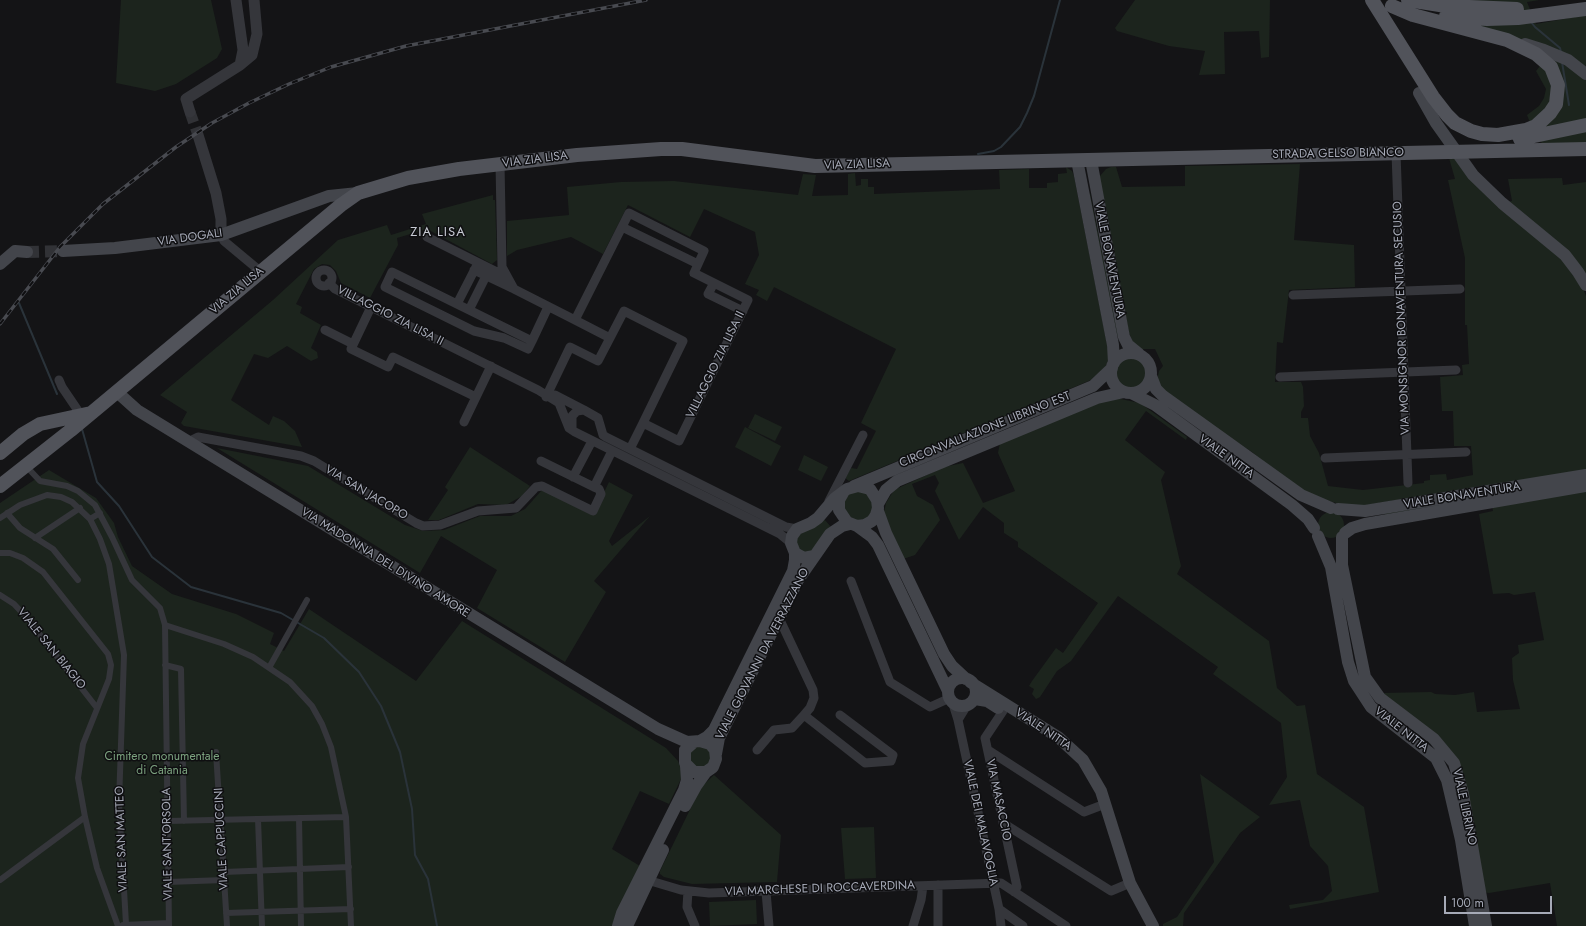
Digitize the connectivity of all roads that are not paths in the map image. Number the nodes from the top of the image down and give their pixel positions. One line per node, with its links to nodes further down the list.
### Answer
1 (236, 0): 9 (street)
2 (254, 0): 10 (street)
3 (1362, 0): 16 (main road)
4 (1371, 0): 7 (main road); 13 (main road)
5 (1408, 0): 12 (main road)
6 (1584, 0): 11 (main road)
7 (1392, 6): 12 (main road); 13 (main road)
8 (1586, 9): 11 (main road)
9 (238, 12): 10 (street); 14 (street)
10 (256, 12): 14 (street)
11 (1532, 12): 12 (main road)
12 (1516, 13)
13 (1548, 56): 15 (main road)
14 (240, 65): 17 (street)
15 (1586, 74)
16 (1420, 93): 18 (main road); 43 (main road)
17 (190, 112)
18 (1581, 127)
19 (198, 135): 31 (street)
20 (1583, 148): 21 (main road, STRADA GELSO BIANCO)
21 (1396, 153): 22 (main road, STRADA GELSO BIANCO); 46 (street, VIA MONSIGNOR BONAVENTURA SECUSIO)
22 (1084, 160): 23 (main road, STRADA GELSO BIANCO); 25 (main road, VIALE BONAVENTURA); 26 (main road)
23 (1059, 161): 24 (main road, VIA ZIA LISA)
24 (500, 164): 27 (main road, VIA ZIA LISA); 40 (street)
25 (1096, 191): 26 (main road); 58 (main road, VIALE BONAVENTURA)
26 (1083, 192): 59 (main road)
27 (358, 193): 28 (main road, VIA DOGALI); 29 (main road, VIA ZIA LISA)
28 (329, 196): 29 (main road); 31 (main road, VIA DOGALI)
29 (341, 205): 38 (main road, VIA ZIA LISA)
30 (622, 226): 36 (street); 36 (street); 52 (street)
31 (222, 235): 33 (main road, VIA DOGALI); 38 (street)
32 (427, 237): 37 (street)
33 (63, 251)
34 (27, 252): 35 (main road)
35 (7, 258)
36 (698, 264): 41 (street, VILLAGGIO ZIA LISA II)
37 (476, 266): 39 (street); 40 (street); 50 (street)
38 (260, 271): 66 (main road, VIA ZIA LISA)
39 (486, 276): 44 (street); 50 (street)
40 (507, 277): 44 (street)
41 (714, 282): 51 (street, VILLAGGIO ZIA LISA II); 51 (street)
42 (329, 283): 49 (street, VILLAGGIO ZIA LISA II)
43 (1586, 285)
44 (514, 289): 48 (street)
45 (1460, 289): 46 (street)
46 (1401, 291): 47 (street); 62 (street, VIA MONSIGNOR BONAVENTURA SECUSIO)
47 (1293, 295)
48 (548, 306): 52 (street); 56 (street)
49 (371, 307): 57 (street); 60 (street, VILLAGGIO ZIA LISA II)
50 (464, 307): 53 (street); 53 (street); 56 (street)
51 (743, 311): 74 (street, VILLAGGIO ZIA LISA II)
52 (575, 320): 55 (street)
53 (458, 324): 56 (street)
54 (325, 330): 57 (street)
55 (610, 338): 68 (street); 74 (street)
56 (532, 341)
57 (353, 344): 69 (street)
58 (1139, 354): 59 (main road); 63 (main road)
59 (1112, 365): 67 (main road); 94 (main road, CIRCONVALLAZIONE LIBRINO EST)
60 (491, 366): 68 (street, VILLAGGIO ZIA LISA II); 69 (street)
61 (1456, 370): 62 (street)
62 (1404, 373): 64 (street); 84 (street, VIA MONSIGNOR BONAVENTURA SECUSIO)
63 (1151, 376): 67 (main road); 98 (main road, VIALE BONAVENTURA)
64 (1280, 377)
65 (59, 380): 71 (street)
66 (117, 392): 71 (main road, VIA ZIA LISA); 79 (main road, VIA MADONNA DEL DIVINO AMORE)
67 (1127, 392): 96 (main road); 105 (main road, VIALE NITTA)
68 (547, 394): 70 (street); 75 (street)
69 (476, 397): 73 (street)
70 (584, 410): 75 (street); 80 (street)
71 (86, 414): 72 (main road, VIA ZIA LISA); 77 (main road, VIA ZIA LISA)
72 (51, 421): 77 (main road); 83 (main road, VIA ZIA LISA)
73 (464, 422)
74 (643, 423): 80 (street)
75 (572, 431): 78 (street)
76 (862, 435): 94 (street)
77 (60, 438): 87 (main road, VIA ZIA LISA)
78 (592, 441): 81 (street); 89 (street)
79 (188, 442): 93 (street, VIA SAN JACOPO); 127 (main road, VIA MADONNA DEL DIVINO AMORE)
80 (630, 448): 104 (street)
81 (612, 451): 93 (street); 108 (street)
82 (1466, 452): 84 (street)
83 (0, 453)
84 (1406, 454): 85 (street); 90 (street, VIA MONSIGNOR BONAVENTURA SECUSIO)
85 (1326, 458)
86 (541, 461): 89 (street)
87 (26, 466): 91 (main road, VIA ZIA LISA); 99 (street, VIALE SANT'ORSOLA)
88 (1586, 474): 95 (main road, VIALE BONAVENTURA)
89 (573, 476): 93 (street)
90 (1408, 483)
91 (0, 486)
92 (1586, 486): 95 (main road)
93 (594, 487)
94 (846, 487): 96 (main road); 103 (main road); 104 (main road, CIRCONVALLAZIONE LIBRINO EST)
95 (1491, 497): 98 (main road, VIALE BONAVENTURA); 106 (main road)
96 (878, 507): 103 (main road); 119 (main road, VIALE NITTA)
97 (80, 508): 100 (street, VIALE SAN MATTEO); 102 (street, VIALE SAN MATTEO); 107 (street)
98 (1334, 508): 105 (main road); 106 (main road)
99 (100, 512): 102 (street); 116 (street, VIALE SANT'ORSOLA)
100 (7, 513): 101 (street, VIALE SAN MATTEO); 107 (street)
101 (0, 518)
102 (90, 519): 167 (street, VIALE SAN MATTEO)
103 (854, 525): 110 (main road, VIALE GIOVANNI DA VERRAZZANO); 120 (main road)
104 (797, 529): 108 (main road, VIALE GIOVANNI DA VERRAZZANO)
105 (1316, 532): 106 (main road); 184 (main road, VIALE NITTA)
106 (1343, 535): 185 (main road, VIALE LIBRINO)
107 (35, 538): 111 (street)
108 (793, 548): 110 (main road); 128 (main road, VIALE GIOVANNI DA VERRAZZANO)
109 (0, 553): 122 (street)
110 (814, 556): 115 (main road, VIALE GIOVANNI DA VERRAZZANO)
111 (78, 580)
112 (850, 581): 120 (street)
113 (0, 595): 122 (street, VIALE SAN BIAGIO)
114 (307, 600): 118 (street)
115 (779, 618): 124 (street); 132 (main road, VIALE GIOVANNI DA VERRAZZANO)
116 (165, 624): 117 (street, VIALE SANT'ORSOLA); 118 (street)
117 (165, 665): 142 (street, VIALE SANT'ORSOLA); 143 (street)
118 (270, 666): 137 (street)
119 (968, 680): 120 (main road); 121 (main road); 135 (main road, VIALE NITTA)
120 (950, 697): 121 (main road); 126 (street, VIALE DEI MALAVOGLIA)
121 (970, 703): 123 (main road); 126 (street)
122 (97, 708): 136 (street)
123 (1003, 711): 130 (street, VIA MASACCIO); 135 (main road)
124 (804, 715): 125 (street); 129 (street)
125 (840, 715)
126 (958, 720): 153 (street, VIALE DEI MALAVOGLIA)
127 (658, 729): 128 (main road); 133 (main road)
128 (697, 741): 132 (main road); 133 (main road)
129 (757, 750)
130 (988, 750): 135 (street); 144 (street, VIA MASACCIO)
131 (216, 752): 141 (street, VIALE CAPPUCCINI)
132 (716, 754): 134 (main road)
133 (685, 761): 134 (main road); 139 (main road)
134 (706, 772): 139 (main road)
135 (1101, 805): 154 (main road, VIALE NITTA)
136 (84, 817): 150 (street); 167 (street)
137 (346, 817): 138 (street); 145 (street)
138 (298, 818): 140 (street); 146 (street)
139 (675, 818): 149 (main road)
140 (258, 819): 141 (street); 147 (street)
141 (220, 820): 143 (street); 148 (street, VIALE CAPPUCCINI)
142 (168, 821): 143 (street); 152 (street, VIALE SANT'ORSOLA)
143 (184, 821)
144 (1003, 823): 154 (street); 159 (street, VIA MASACCIO)
145 (349, 867): 146 (street); 160 (street)
146 (300, 869): 147 (street); 162 (street)
147 (260, 871): 148 (street); 163 (street)
148 (224, 872): 151 (street, VIALE CAPPUCCINI)
149 (644, 879): 157 (street, VIA MARCHESE DI ROCCAVERDINA); 172 (main road); 173 (main road)
150 (0, 880)
151 (224, 880): 152 (street); 164 (street, VIALE CAPPUCCINI)
152 (168, 882): 166 (street, VIALE SANT'ORSOLA)
153 (993, 884): 155 (street, VIA MARCHESE DI ROCCAVERDINA); 159 (street, VIA MARCHESE DI ROCCAVERDINA); 161 (street, VIALE DEI MALAVOGLIA)
154 (1126, 884): 182 (main road); 183 (main road, VIALE NITTA)
155 (938, 885): 156 (street, VIA MARCHESE DI ROCCAVERDINA); 177 (street)
156 (923, 886): 158 (street, VIA MARCHESE DI ROCCAVERDINA); 176 (street)
157 (688, 891): 158 (street, VIA MARCHESE DI ROCCAVERDINA); 174 (street)
158 (766, 892): 175 (street)
159 (1014, 892): 165 (street, VIA MARCHESE DI ROCCAVERDINA)
160 (351, 909): 162 (street); 171 (street)
161 (999, 909): 178 (street, VIALE DEI MALAVOGLIA); 179 (street)
162 (301, 910): 163 (street); 170 (street)
163 (262, 912): 164 (street); 169 (street)
164 (226, 913): 168 (street, VIALE CAPPUCCINI)
165 (1049, 915): 180 (street); 181 (street, VIA MARCHESE DI ROCCAVERDINA)
166 (169, 925): 167 (street)
167 (121, 926)
168 (227, 926)
169 (262, 926)
170 (302, 926)
171 (351, 926)
172 (618, 926)
173 (627, 926)
174 (695, 926)
175 (769, 926)
176 (913, 926)
177 (938, 926)
178 (1000, 926)
179 (1023, 926)
180 (1047, 926)
181 (1066, 926)
182 (1145, 926)
183 (1153, 926)
184 (1475, 926)
185 (1486, 926)

